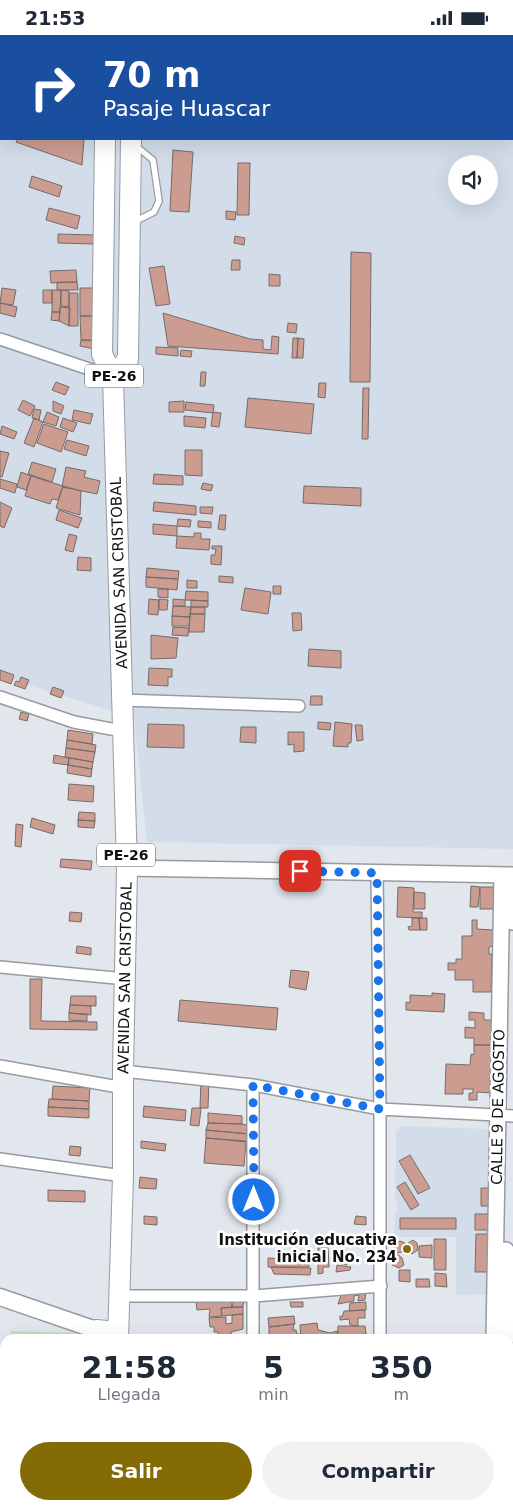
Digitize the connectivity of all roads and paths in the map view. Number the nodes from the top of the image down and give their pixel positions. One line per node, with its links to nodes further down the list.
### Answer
1 (104, 140): 5 (highway, AVENIDA SAN CRISTOBAL / PE-26)
2 (131, 141): 3 (highway, PE-26); 3 (lane)
3 (130, 225): 5 (highway, PE-26)
4 (0, 339): 5 (street)
5 (113, 377): 7 (highway, AVENIDA SAN CRISTOBAL / PE-26)
6 (0, 697): 9 (street)
7 (122, 700): 8 (street); 9 (highway, AVENIDA SAN CRISTOBAL / PE-26)
8 (299, 706)
9 (122, 731): 10 (highway, AVENIDA SAN CRISTOBAL / PE-26)
10 (127, 868): 11 (street); 14 (highway, AVENIDA SAN CRISTOBAL / PE-26)
11 (377, 873): 12 (street); 18 (street)
12 (509, 875): 19 (street, CALLE 9 DE AGOSTO)
13 (0, 967): 14 (street)
14 (126, 979): 16 (highway, AVENIDA SAN CRISTOBAL / PE-26)
15 (0, 1066): 16 (street)
16 (123, 1079): 17 (street); 21 (highway, AVENIDA SAN CRISTOBAL / PE-26)
17 (253, 1085): 18 (street); 24 (street)
18 (380, 1109): 19 (street); 22 (street)
19 (506, 1116): 26 (street, CALLE 9 DE AGOSTO); 27 (street, CALLE 9 DE AGOSTO)
20 (0, 1159): 21 (street)
21 (123, 1176): 23 (highway, AVENIDA SAN CRISTOBAL / PE-26)
22 (381, 1285): 24 (street); 31 (street)
23 (118, 1296): 24 (street); 29 (highway, AVENIDA SAN CRISTOBAL / PE-26)
24 (254, 1296): 30 (street)
25 (0, 1297): 28 (main road)
26 (509, 1299): 27 (street); 33 (street, CALLE 9 DE AGOSTO)
27 (494, 1315): 32 (street, CALLE 9 DE AGOSTO)
28 (96, 1334)
29 (118, 1334)
30 (254, 1334)
31 (380, 1334)
32 (494, 1334)
33 (506, 1334)

